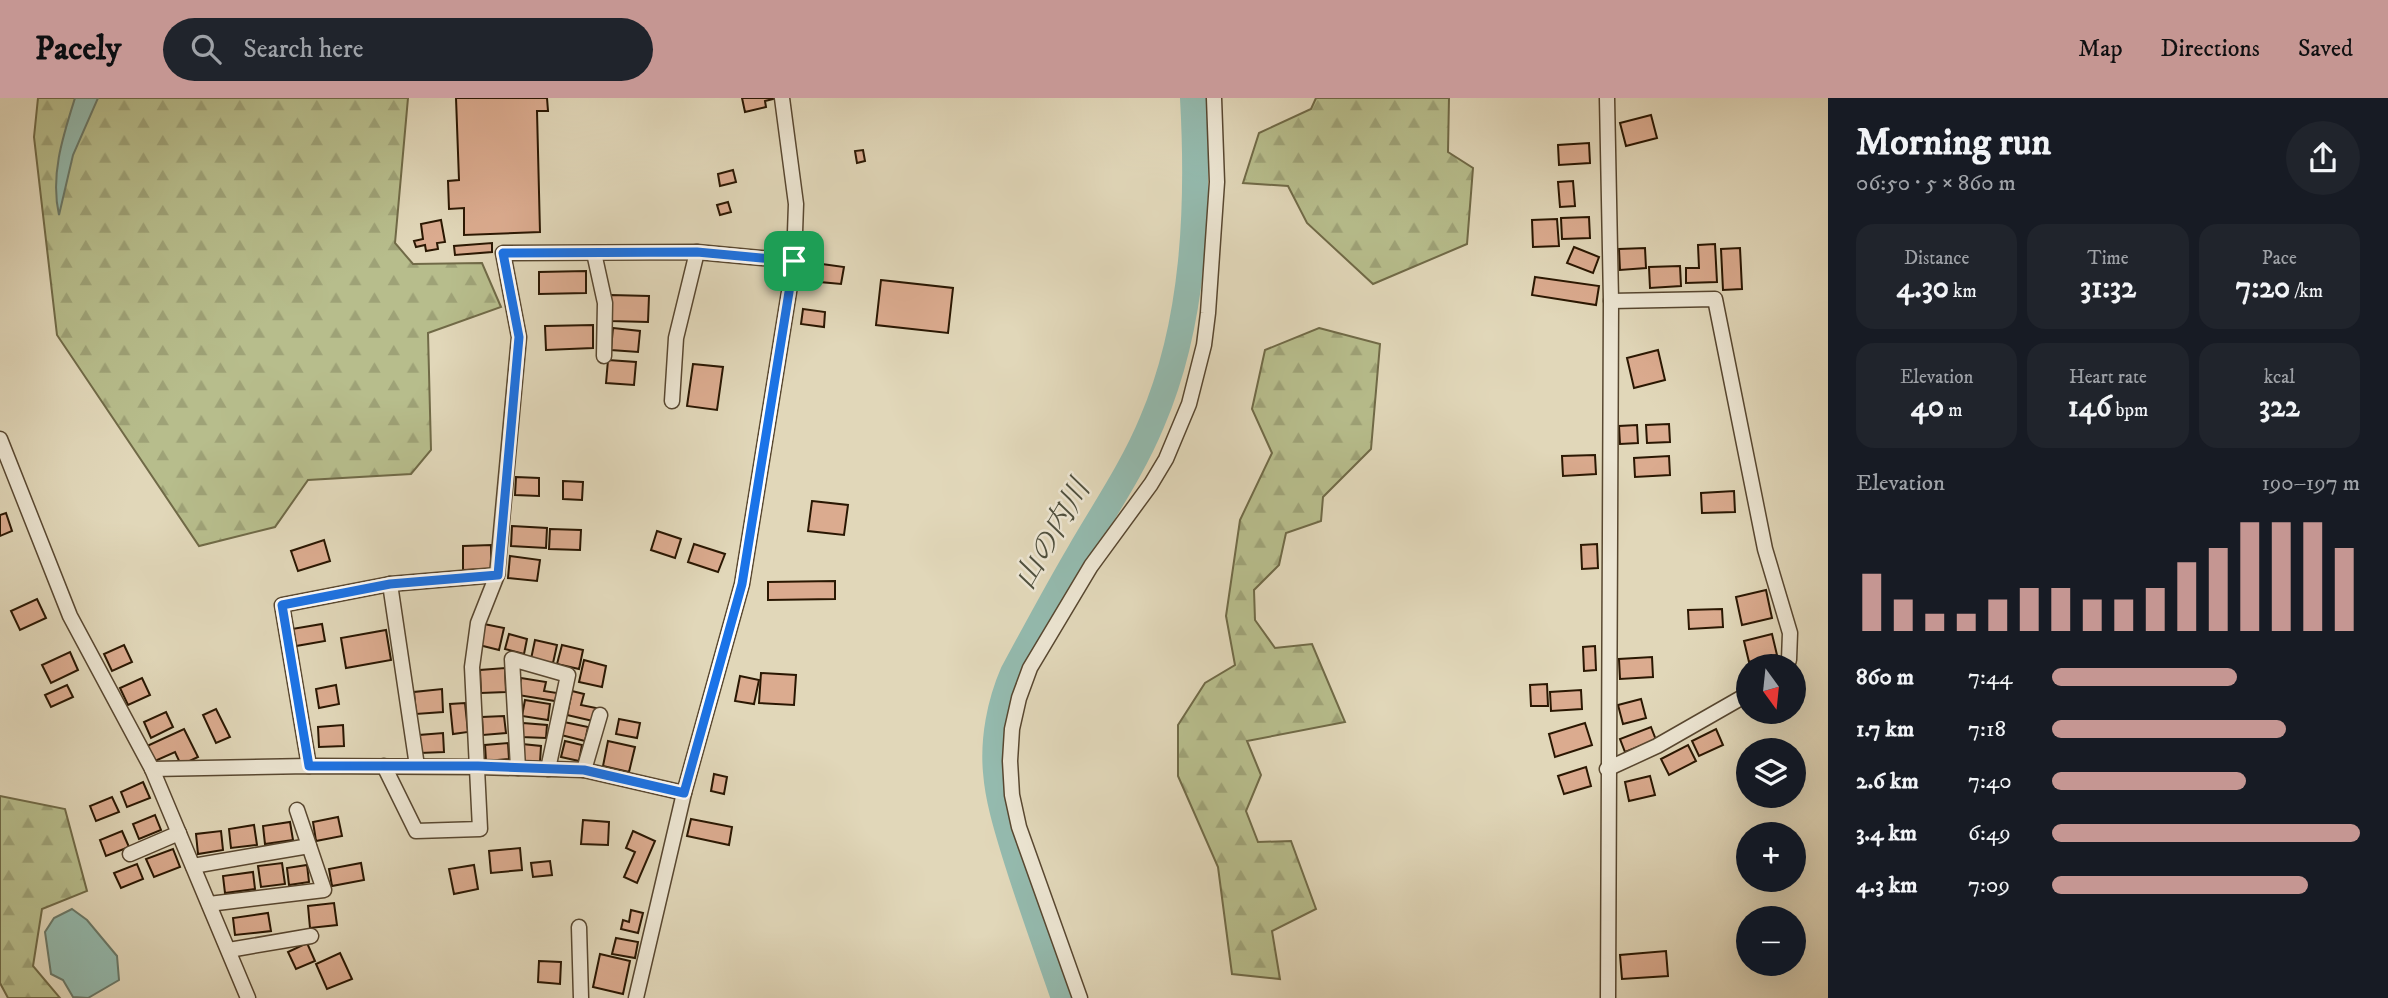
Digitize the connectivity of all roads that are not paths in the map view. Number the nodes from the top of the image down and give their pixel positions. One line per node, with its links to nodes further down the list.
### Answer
1 (782, 98): 6 (street)
2 (1214, 98): 38 (street)
3 (1608, 98): 7 (street)
4 (697, 252): 5 (street); 6 (street); 9 (street)
5 (594, 253): 8 (street); 11 (street)
6 (794, 261): 25 (street)
7 (1611, 301): 13 (street); 23 (street)
8 (604, 356)
9 (672, 401)
10 (0, 439): 21 (street)
11 (498, 575): 12 (street); 19 (street)
12 (390, 584): 16 (street); 18 (street)
13 (1789, 654)
14 (1736, 701): 23 (street)
15 (600, 715): 24 (street)
16 (309, 766): 17 (street); 21 (street)
17 (384, 766): 18 (street); 19 (street)
18 (417, 766): 19 (street)
19 (478, 766): 20 (street)
20 (519, 768): 22 (street); 22 (street)
21 (152, 769): 27 (street)
22 (548, 769): 24 (street)
23 (1607, 769): 39 (street)
24 (584, 770): 25 (street)
25 (684, 793): 37 (street)
26 (297, 810): 28 (street)
27 (179, 833): 29 (street); 30 (street)
28 (309, 846): 30 (street); 31 (street)
29 (130, 854)
30 (193, 866): 31 (street)
31 (209, 904): 34 (street)
32 (579, 927): 36 (street)
33 (311, 936): 34 (street)
34 (229, 950): 35 (street)
35 (248, 998)
36 (581, 998)
37 (636, 998)
38 (1080, 998)
39 (1608, 998)

